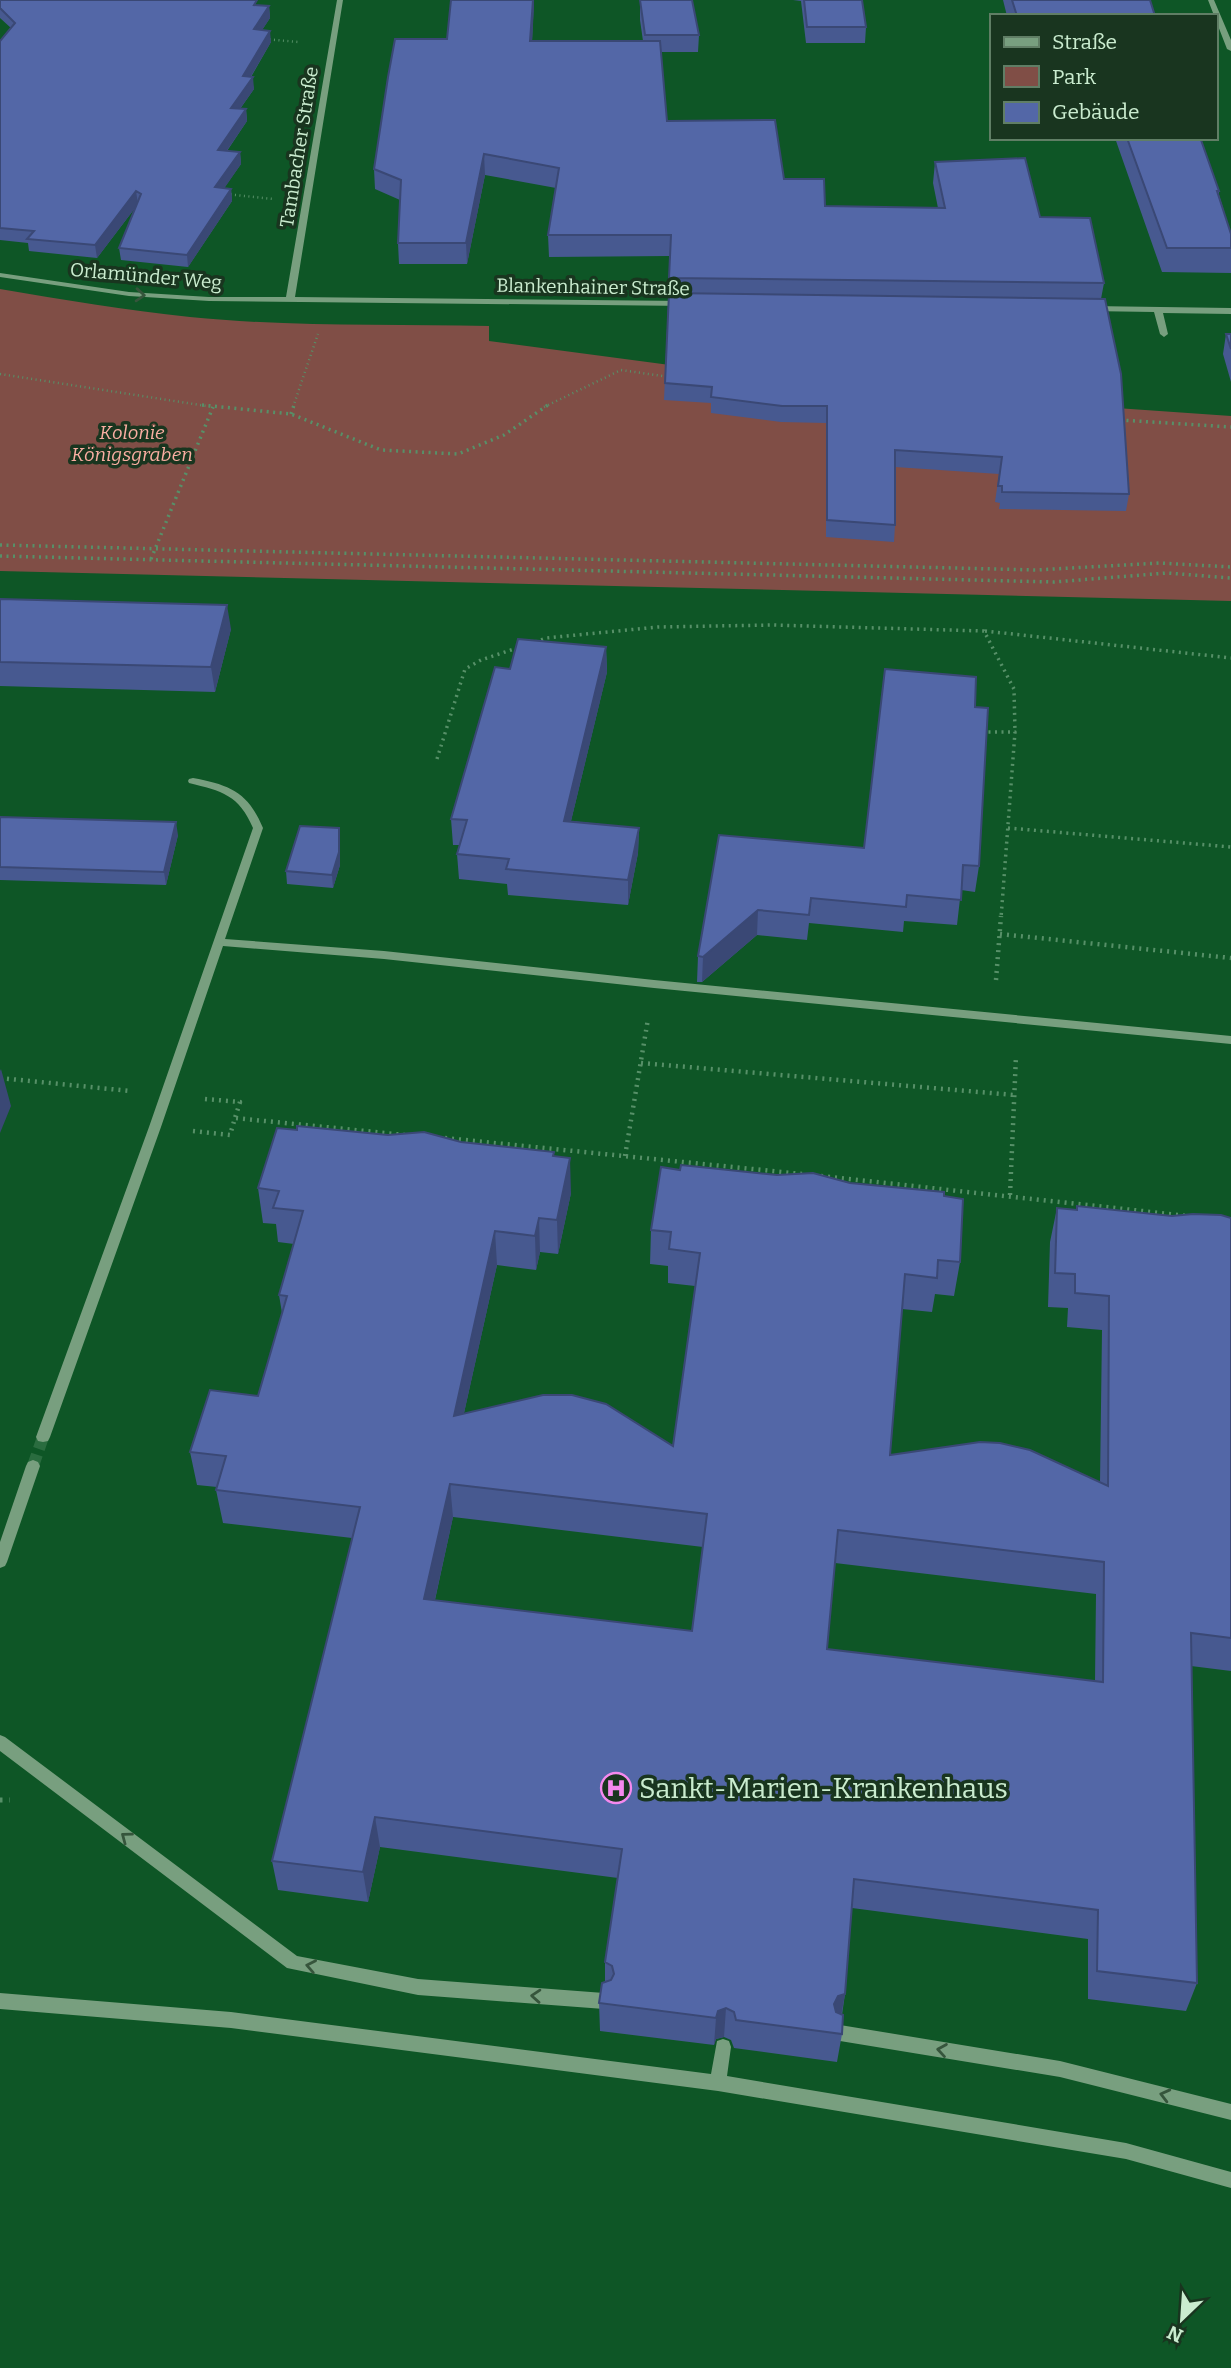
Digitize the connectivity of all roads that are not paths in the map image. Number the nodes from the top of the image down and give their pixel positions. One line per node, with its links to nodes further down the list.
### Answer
1 (340, 0): 5 (street, Tambacher Straße)
2 (1217, 15): 3 (street)
3 (1231, 49)
4 (0, 275): 5 (street, Orlamünder Weg, one-way to 5)
5 (290, 300): 6 (street, Blankenhainer Straße)
6 (692, 304)
7 (1076, 309): 8 (street)
8 (1158, 310): 9 (street); 10 (street)
9 (1231, 311)
10 (1164, 334)
11 (193, 780): 12 (street)
12 (218, 942): 13 (street); 14 (street)
13 (1231, 1040)
14 (43, 1437)
15 (33, 1466): 16 (street)
16 (0, 1562)
17 (0, 1742): 19 (street, one-way to 17)
18 (0, 2001): 22 (street)
19 (604, 2001)
20 (839, 2033): 23 (street, one-way to 20)
21 (723, 2047): 22 (street)
22 (718, 2083): 24 (street)
23 (1231, 2112)
24 (1231, 2180)

